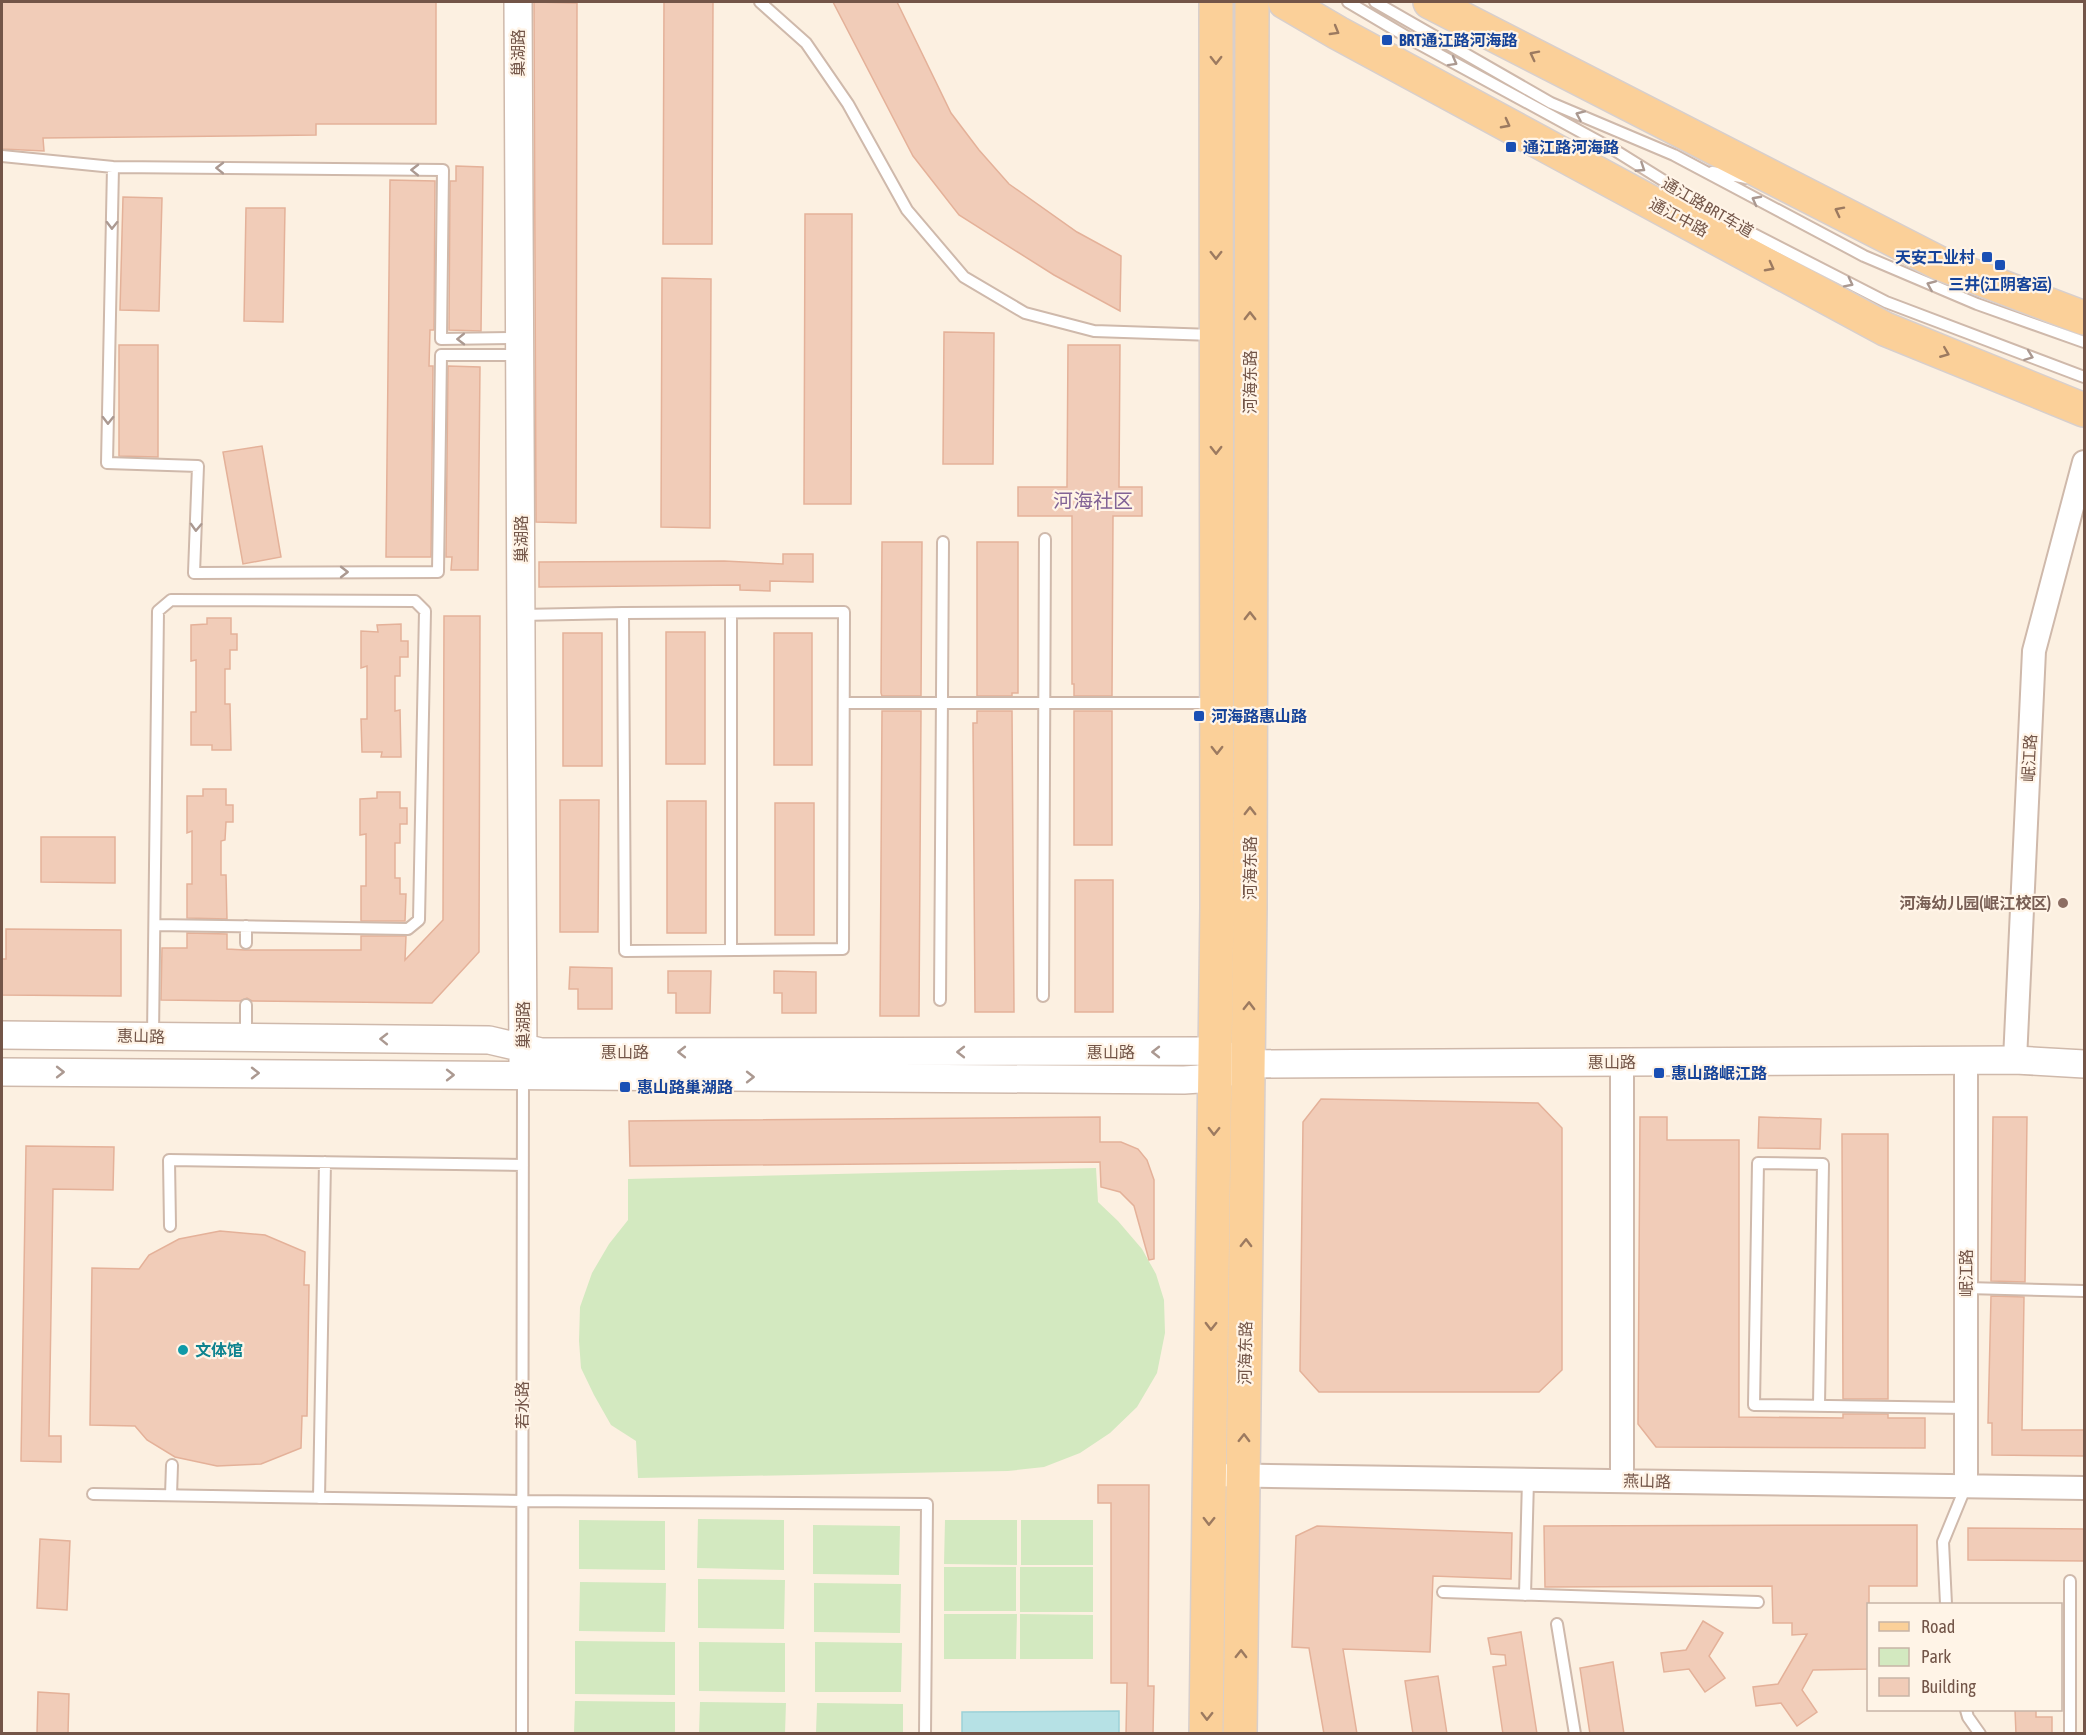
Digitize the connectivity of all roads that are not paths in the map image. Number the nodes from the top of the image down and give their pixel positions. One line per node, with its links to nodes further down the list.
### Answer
1 (518, 2): 16 (street, 巢湖路)
2 (760, 2): 14 (lane)
3 (1216, 2): 14 (main road, 河海东路, one-way to 14)
4 (1252, 2): 43 (main road, 河海东路, one-way to 4)
5 (1285, 2): 18 (main road, 通江中路, one-way to 18)
6 (1348, 2): 17 (lane, 通江路BRT车道, one-way to 17)
7 (1375, 2): 11 (lane, 通江路BRT车道, one-way to 7)
8 (1430, 2): 12 (main road, one-way to 8)
9 (2, 156): 10 (lane)
10 (113, 167): 16 (lane, one-way to 10); 16 (lane, one-way to 16)
11 (1703, 171): 12 (lane); 15 (lane, 通江路BRT车道, one-way to 11)
12 (1785, 184): 13 (main road, one-way to 12)
13 (2085, 318)
14 (1216, 335): 28 (main road, 河海东路, one-way to 28)
15 (2085, 342)
16 (519, 347): 24 (street, 巢湖路)
17 (2085, 377)
18 (2085, 410)
19 (2085, 462): 41 (street, 岷江路)
20 (1045, 539): 27 (lane)
21 (943, 542): 26 (lane)
22 (731, 613): 23 (lane); 25 (lane); 32 (lane)
23 (623, 614): 24 (lane); 32 (lane)
24 (521, 615): 39 (street, 巢湖路)
25 (844, 703): 26 (lane); 32 (lane)
26 (942, 703): 27 (lane); 34 (lane)
27 (1044, 703): 28 (lane); 33 (lane)
28 (1216, 703): 45 (main road, 河海东路, one-way to 45)
29 (155, 925): 30 (lane); 30 (lane); 37 (lane)
30 (246, 927): 31 (lane)
31 (246, 943)
32 (730, 950)
33 (1042, 996)
34 (940, 1000)
35 (246, 1005): 38 (lane)
36 (2, 1035): 37 (street, 惠山路)
37 (153, 1037): 38 (street, 惠山路)
38 (246, 1037): 39 (street, 惠山路, one-way to 38)
39 (524, 1048): 45 (street, 惠山路, one-way to 39); 47 (street, 巢湖路)
40 (1966, 1060): 41 (street, 惠山路); 42 (street, 惠山路); 51 (street, 岷江路)
41 (2015, 1060): 44 (street, 惠山路)
42 (1622, 1062): 43 (street, 惠山路); 59 (street)
43 (1248, 1064): 45 (street, 惠山路); 57 (main road, 河海东路, one-way to 43)
44 (2085, 1064)
45 (1215, 1065): 47 (street, 惠山路, one-way to 45); 56 (main road, 河海东路, one-way to 56)
46 (2, 1072): 47 (street, 惠山路, one-way to 47)
47 (524, 1076): 49 (lane, 若水路)
48 (326, 1162): 49 (lane); 50 (lane); 64 (lane)
49 (523, 1164): 65 (lane, 若水路)
50 (170, 1227)
51 (1966, 1288): 52 (lane); 54 (street, 岷江路)
52 (2085, 1291)
53 (1819, 1405): 53 (lane); 54 (lane)
54 (1966, 1408): 60 (street, 岷江路)
55 (172, 1465): 63 (lane)
56 (1209, 1475): 57 (street, 燕山路); 75 (main road, 河海东路, one-way to 75)
57 (1243, 1476): 58 (street, 燕山路); 76 (main road, 河海东路, one-way to 57)
58 (1528, 1480): 59 (street, 燕山路); 68 (lane)
59 (1622, 1481): 60 (street, 燕山路)
60 (1966, 1485): 61 (street, 燕山路); 70 (lane)
61 (2085, 1488)
62 (93, 1494): 63 (lane)
63 (171, 1495): 64 (lane)
64 (319, 1498): 65 (lane)
65 (522, 1501): 73 (lane, 若水路); 74 (lane)
66 (2070, 1581): 79 (lane)
67 (1443, 1592): 68 (lane)
68 (1525, 1595): 69 (lane)
69 (1758, 1602)
70 (1946, 1603)
71 (1557, 1624): 77 (lane)
72 (1966, 1711): 78 (lane)
73 (522, 1734)
74 (925, 1734)
75 (1206, 1734)
76 (1240, 1734)
77 (1575, 1734)
78 (1980, 1734)
79 (2070, 1734)

